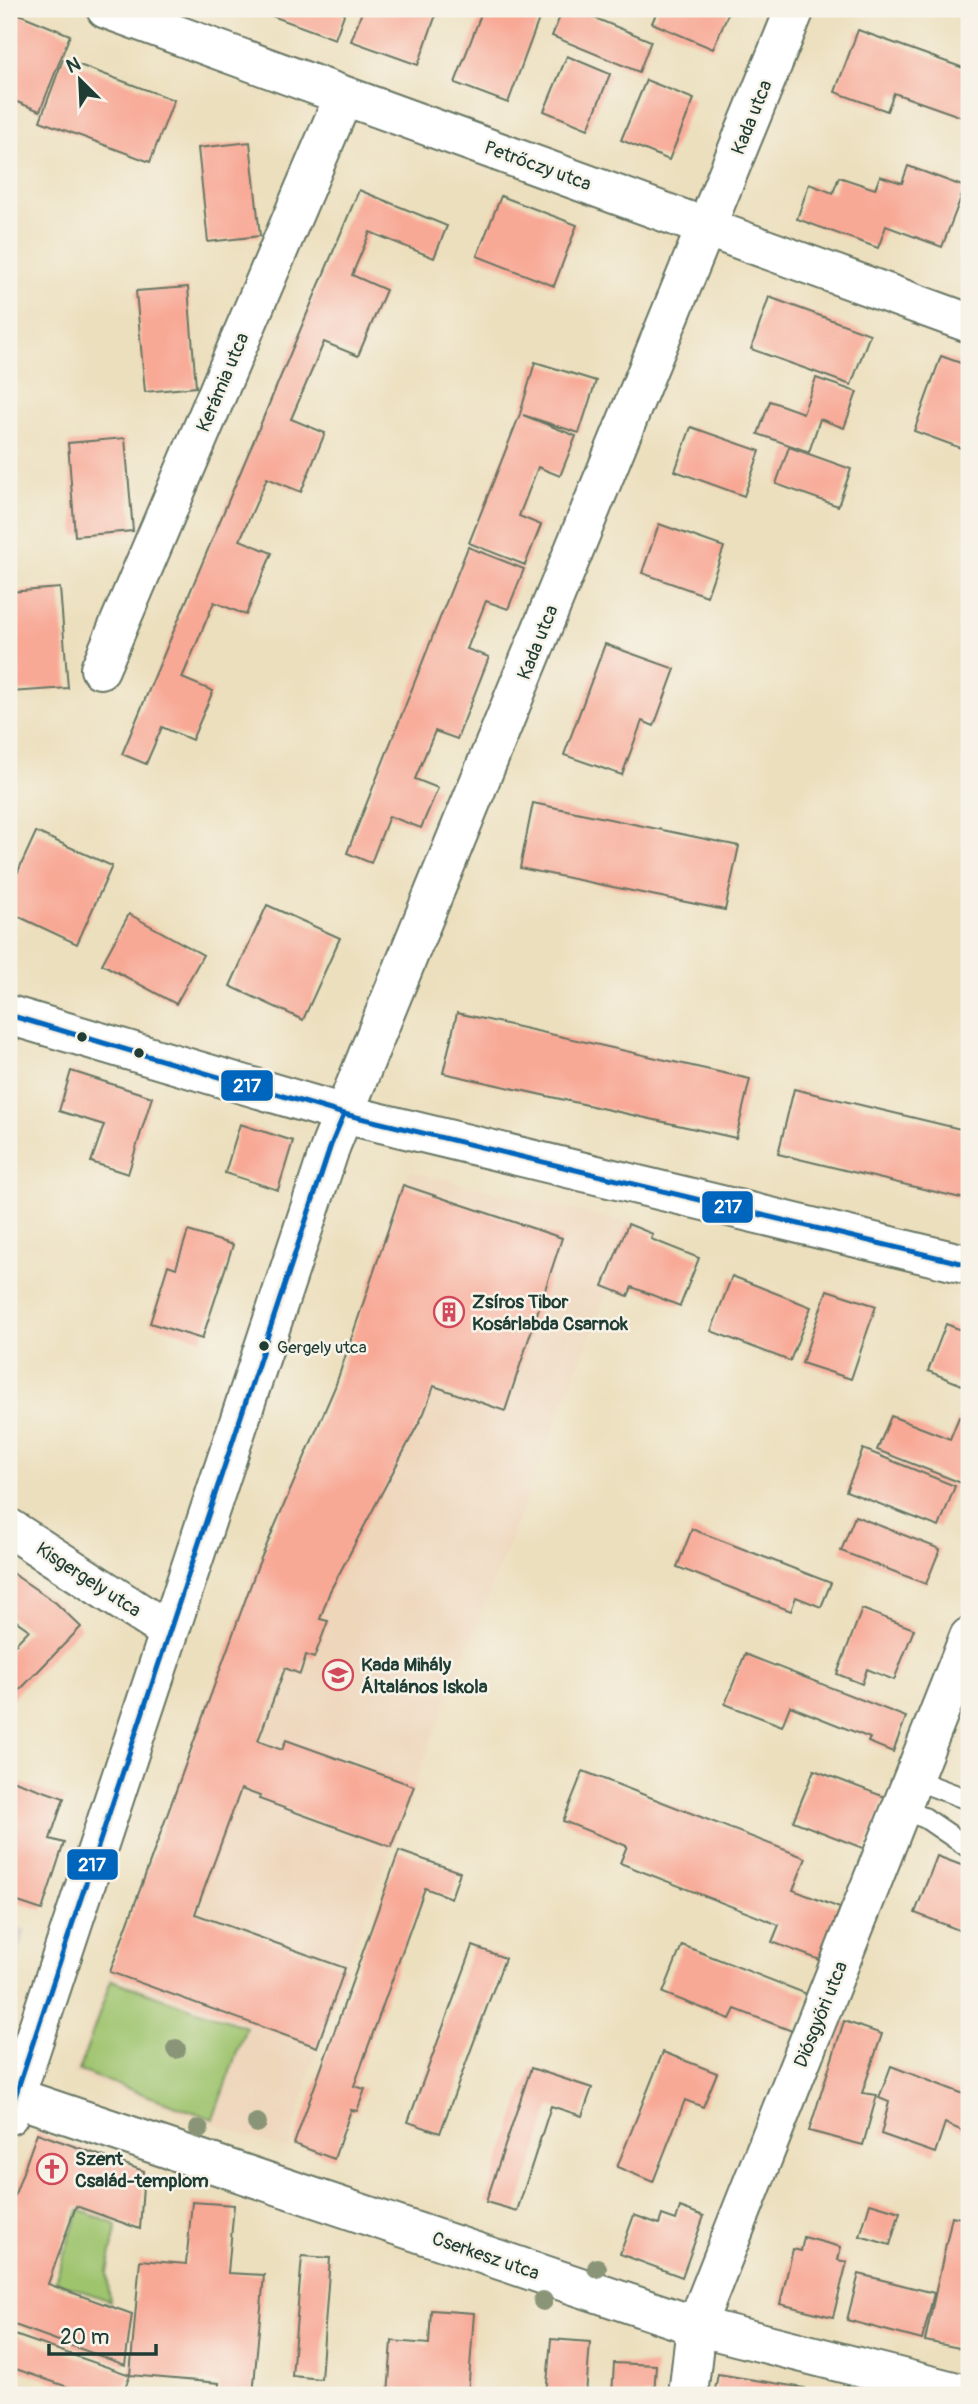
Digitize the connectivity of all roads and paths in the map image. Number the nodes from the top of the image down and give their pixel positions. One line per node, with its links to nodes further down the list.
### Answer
1 (106, 9): 3 (street, Petrőczy utca)
2 (795, 9): 4 (street, Kada utca)
3 (344, 96): 4 (street, Petrőczy utca); 6 (street, Kerámia utca)
4 (706, 226): 5 (street, Petrőczy utca); 8 (street, Kada utca)
5 (969, 323)
6 (100, 668)
7 (9, 1015): 8 (street)
8 (344, 1114): 9 (street); 11 (street, Kada utca)
9 (969, 1265)
10 (9, 1528): 11 (street, Kisgergely utca)
11 (169, 1631): 16 (street, Kada utca)
12 (969, 1637): 13 (street, Diósgyőri utca)
13 (907, 1794): 14 (lane); 15 (lane); 17 (street, Diósgyőri utca)
14 (969, 1800)
15 (969, 1848)
16 (11, 2102): 17 (street, Cserkesz utca)
17 (696, 2326): 18 (street, Diósgyőri utca); 19 (street, Cserkesz utca)
18 (688, 2395)
19 (969, 2395)

